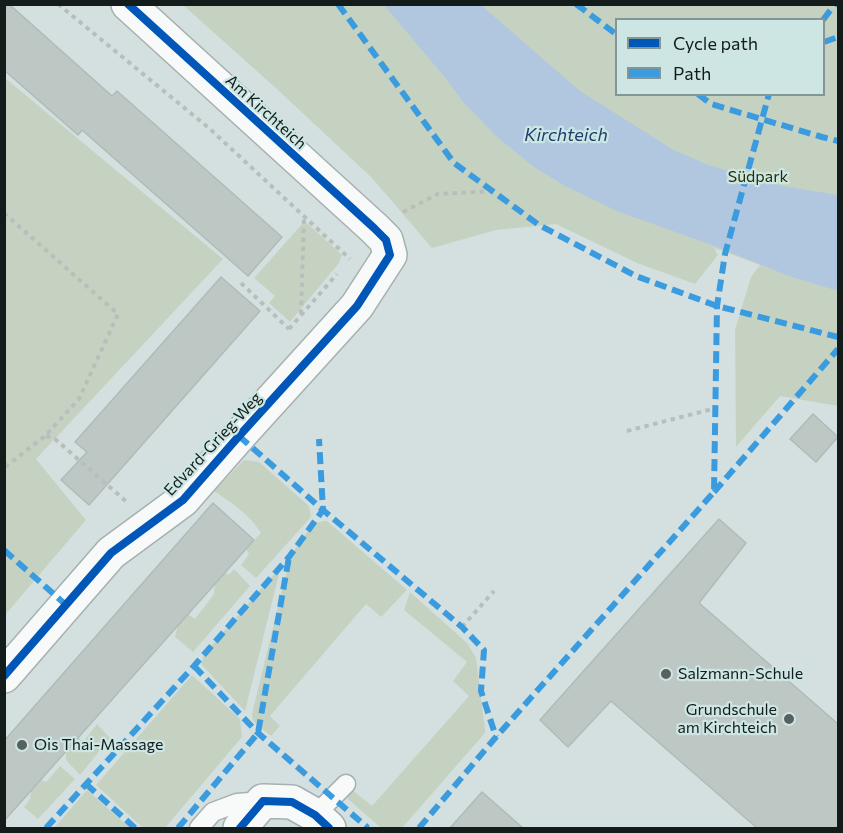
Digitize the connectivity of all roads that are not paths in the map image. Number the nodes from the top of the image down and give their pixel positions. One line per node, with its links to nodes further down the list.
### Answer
1 (128, 4): 2 (street, Am Kirchteich)
2 (386, 240): 3 (street, Edvard-Grieg-Weg)
3 (4, 676)
4 (346, 784): 6 (lane)
5 (263, 801): 6 (street); 7 (lane); 8 (street)
6 (322, 822)
7 (199, 828)
8 (240, 828)

